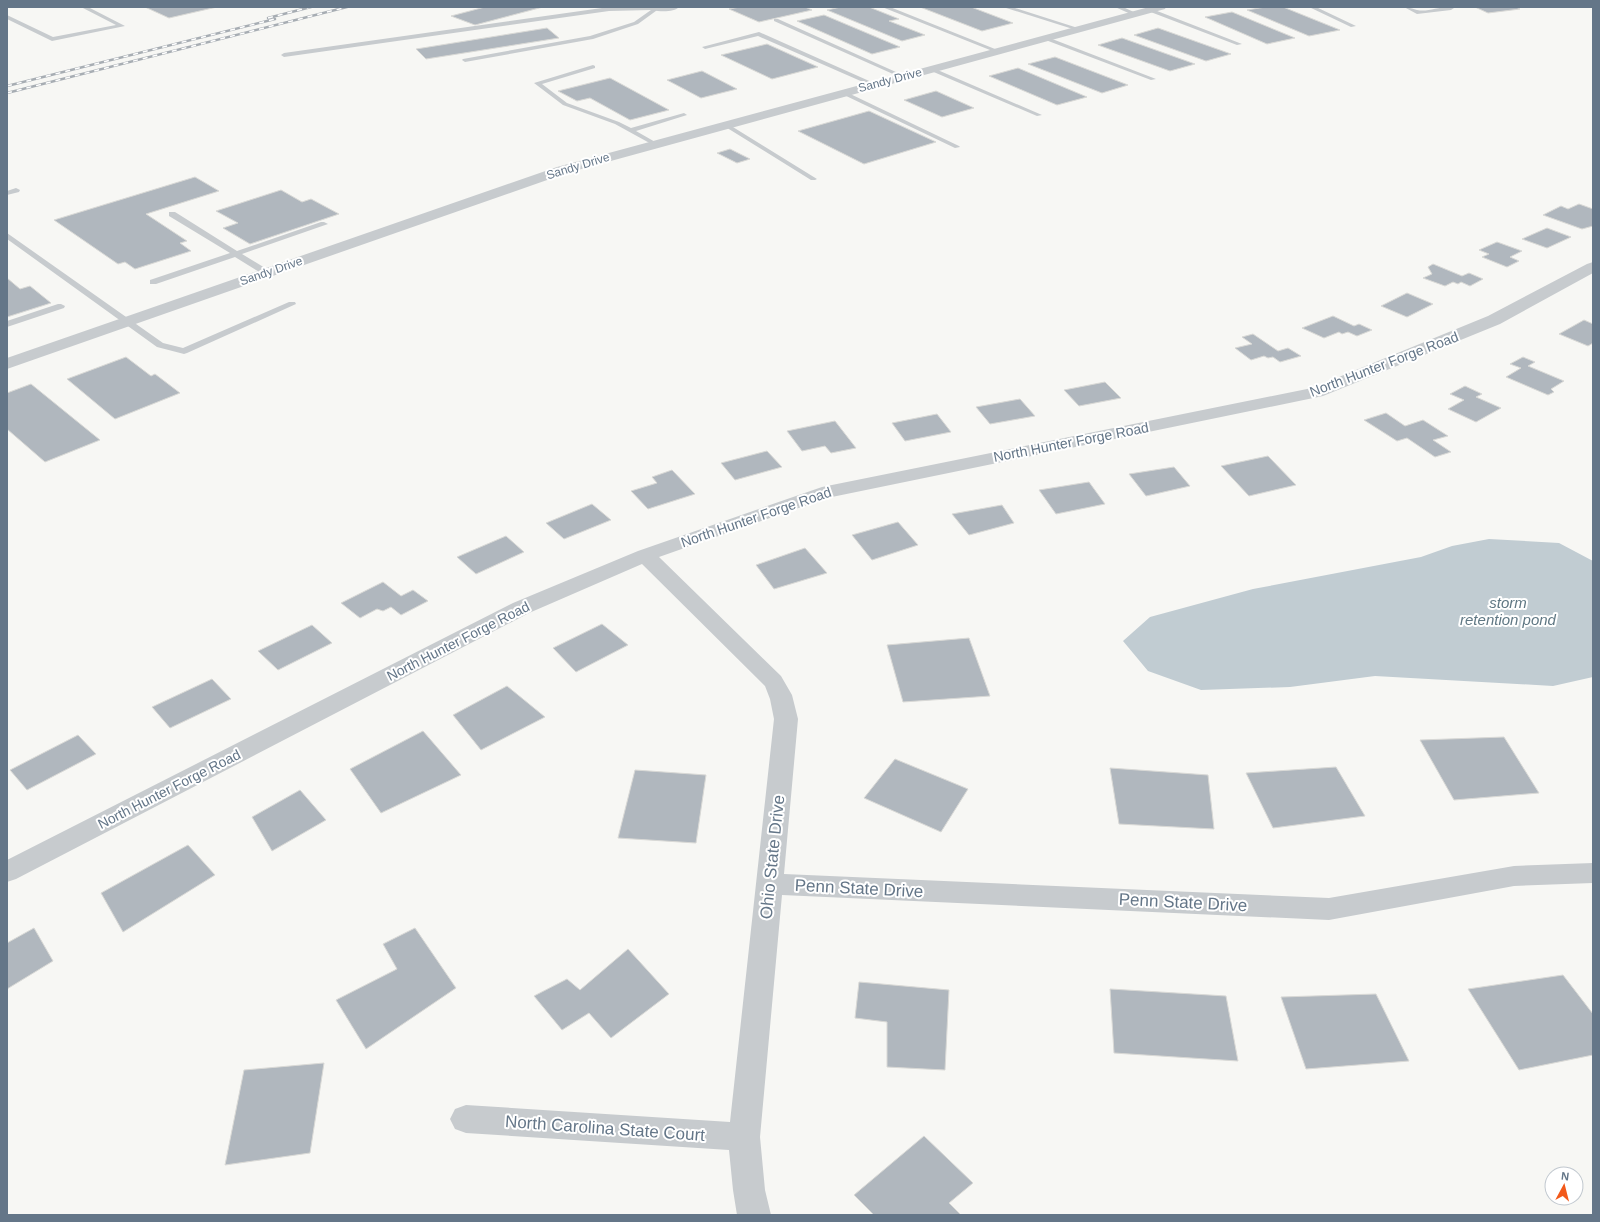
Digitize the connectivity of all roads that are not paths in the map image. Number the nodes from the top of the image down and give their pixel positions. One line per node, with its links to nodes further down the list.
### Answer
1 (84, 7): 12 (lane)
2 (674, 7): 9 (street)
3 (885, 7): 19 (lane)
4 (1006, 7): 15 (lane)
5 (1118, 7): 11 (lane)
6 (1312, 7): 14 (lane)
7 (1407, 7): 8 (lane)
8 (1450, 7)
9 (657, 8): 20 (lane); 21 (lane)
10 (1156, 8): 11 (street, Sandy Drive); 17 (lane)
11 (1135, 14): 15 (street, Sandy Drive)
12 (7, 17)
13 (776, 20): 24 (lane)
14 (1353, 26)
15 (1078, 29): 16 (street, Sandy Drive)
16 (1045, 38): 19 (street, Sandy Drive); 25 (lane)
17 (1239, 44)
18 (705, 47): 26 (lane)
19 (997, 51): 23 (street, Sandy Drive)
20 (284, 55)
21 (466, 60)
22 (593, 67): 31 (lane)
23 (931, 69): 24 (street, Sandy Drive); 29 (lane)
24 (904, 76): 26 (street, Sandy Drive)
25 (1153, 79)
26 (874, 85): 27 (street, Sandy Drive)
27 (844, 93): 30 (street, Sandy Drive); 33 (lane)
28 (684, 115): 31 (lane)
29 (1039, 115)
30 (726, 125): 32 (street, Sandy Drive); 34 (lane)
31 (631, 130): 32 (lane)
32 (656, 144): 42 (street, Sandy Drive)
33 (957, 147)
34 (813, 179)
35 (16, 190): 36 (lane)
36 (7, 193)
37 (172, 214): 40 (lane)
38 (324, 224): 40 (lane)
39 (7, 235): 46 (lane)
40 (236, 254): 42 (lane); 43 (lane)
41 (1593, 267): 49 (street, North Hunter Forge Road)
42 (267, 273): 46 (street, Sandy Drive)
43 (153, 282)
44 (292, 304): 46 (lane)
45 (61, 306): 47 (lane)
46 (126, 322): 48 (street, Sandy Drive)
47 (7, 324)
48 (7, 364)
49 (644, 555): 50 (street, North Hunter Forge Road); 52 (street, Ohio State Drive)
50 (7, 872)
51 (1593, 873): 52 (street, Penn State Drive)
52 (769, 884): 54 (street, Ohio State Drive)
53 (466, 1119): 54 (street, North Carolina State Court)
54 (744, 1137): 55 (street, Ohio State Drive)
55 (754, 1215)

